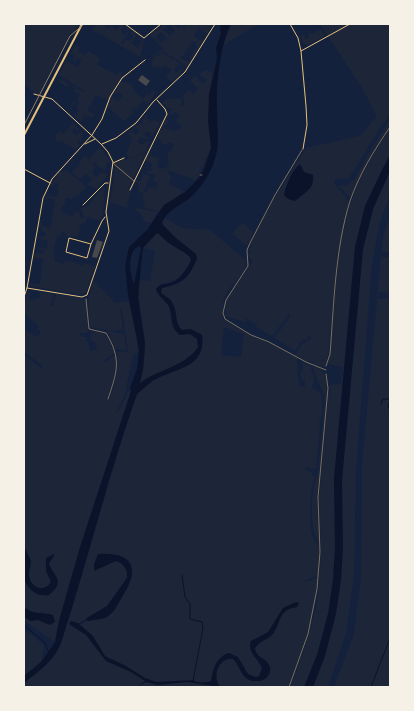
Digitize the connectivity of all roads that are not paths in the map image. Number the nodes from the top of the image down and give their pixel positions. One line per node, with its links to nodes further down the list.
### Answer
1 (82, 24): 10 (street)
2 (125, 24): 3 (street)
3 (161, 24)
4 (215, 24): 11 (street)
5 (290, 24): 7 (street)
6 (350, 24): 7 (street)
7 (301, 51): 17 (street)
8 (145, 60): 13 (street)
9 (34, 94): 10 (street)
10 (44, 97): 12 (street); 13 (street)
11 (156, 100): 15 (street); 21 (street)
12 (24, 135)
13 (92, 135): 14 (street); 16 (street)
14 (95, 138): 15 (street); 16 (street)
15 (101, 144): 19 (street)
16 (84, 145): 22 (street)
17 (303, 149): 30 (lane)
18 (124, 158): 19 (street)
19 (113, 164): 21 (lane); 23 (street)
20 (24, 169): 22 (street)
21 (134, 180): 24 (street)
22 (50, 183): 28 (street)
23 (110, 183): 25 (street); 26 (street)
24 (130, 190)
25 (83, 205)
26 (106, 216): 27 (street); 28 (street)
27 (91, 244): 27 (street)
28 (27, 288): 29 (street)
29 (24, 297)
30 (326, 370)

